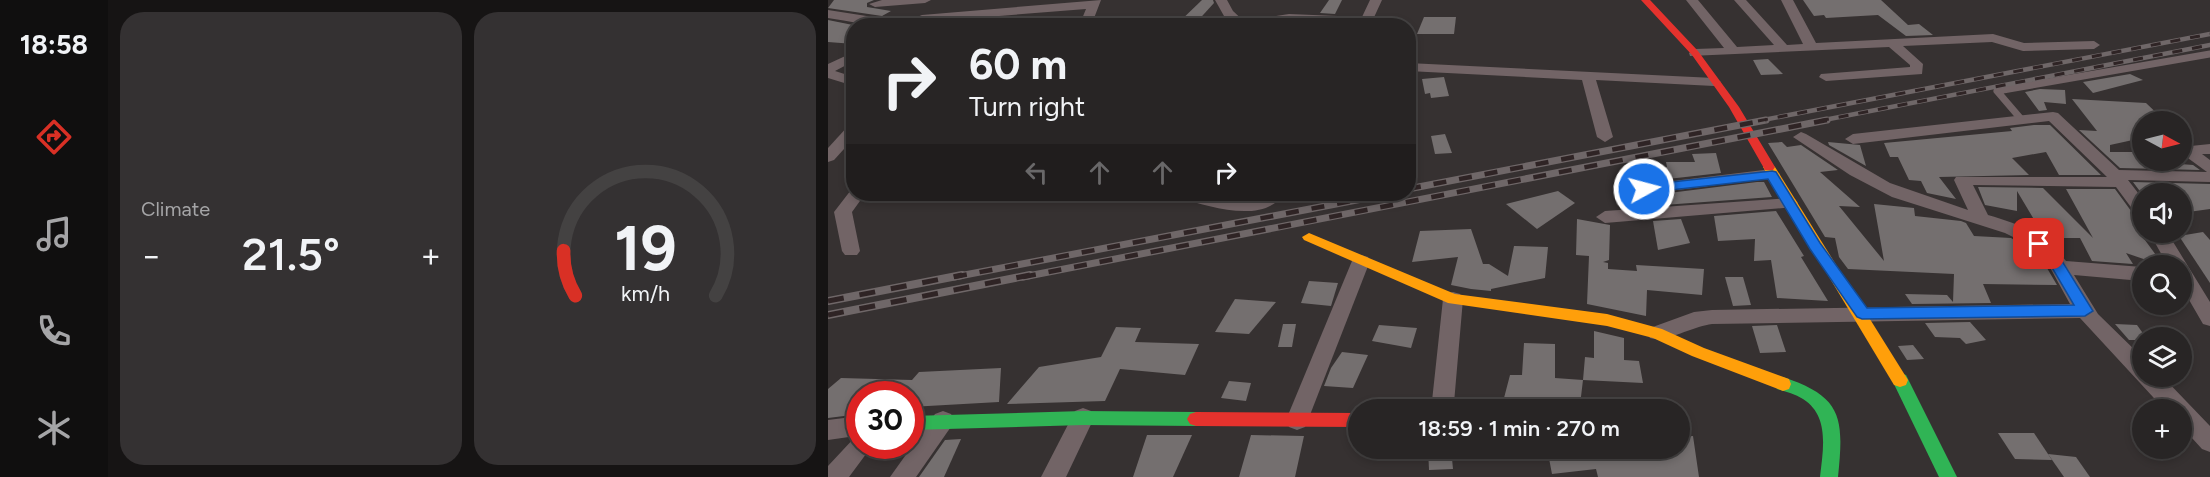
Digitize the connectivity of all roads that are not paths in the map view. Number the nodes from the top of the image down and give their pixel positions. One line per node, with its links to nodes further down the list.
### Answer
1 (925, 0): 8 (street)
2 (1221, 0): 15 (street)
3 (1376, 0): 16 (street)
4 (1645, 0): 22 (street)
5 (1692, 0): 21 (street)
6 (1740, 0): 20 (street)
7 (1787, 0): 19 (street)
8 (877, 2): 12 (street)
9 (1095, 3): 10 (street); 14 (street)
10 (1041, 5): 13 (street)
11 (828, 14): 12 (street)
12 (855, 18)
13 (938, 18)
14 (1088, 18)
15 (1233, 18)
16 (1367, 18)
17 (1893, 44): 18 (street); 19 (street); 28 (street)
18 (2094, 45)
19 (1811, 46): 20 (street)
20 (1782, 47): 21 (street)
21 (1733, 50): 22 (street)
22 (1695, 53): 30 (street)
23 (2210, 54): 31 (lane)
24 (846, 61): 26 (street)
25 (1416, 67): 27 (street)
26 (828, 71): 29 (street)
27 (1588, 76): 30 (street); 34 (street)
28 (1826, 77)
29 (846, 78)
30 (1714, 82): 39 (street)
31 (2021, 119): 35 (street); 41 (street)
32 (1802, 136): 49 (street)
33 (846, 137): 37 (street)
34 (1605, 137)
35 (1853, 139)
36 (2210, 149): 38 (street)
37 (828, 157)
38 (2210, 168)
39 (1772, 174): 42 (street); 47 (street)
40 (2210, 177): 41 (street)
41 (2118, 178): 43 (street); 49 (street)
42 (1623, 192)
43 (2132, 197)
44 (852, 201): 51 (street)
45 (1213, 201): 46 (street)
46 (1258, 201)
47 (1789, 203): 48 (street); 58 (street)
48 (1605, 217)
49 (1982, 221): 53 (street)
50 (1309, 237): 52 (street)
51 (851, 251)
52 (1361, 261): 56 (street); 66 (street)
53 (2059, 267): 54 (street); 57 (street)
54 (2132, 273)
55 (2192, 290): 59 (street)
56 (1454, 299): 60 (street); 63 (street)
57 (2085, 311): 58 (street); 61 (street)
58 (1862, 313): 60 (street); 79 (street)
59 (2210, 319)
60 (1657, 333): 78 (street)
61 (2132, 360)
62 (2158, 387): 64 (street)
63 (1443, 399)
64 (2170, 399)
65 (1083, 418): 66 (street); 68 (street); 77 (street)
66 (1297, 420): 67 (street)
67 (1348, 420)
68 (943, 421): 69 (street); 76 (street)
69 (924, 422)
70 (2192, 423): 73 (street)
71 (846, 428): 72 (street)
72 (828, 430)
73 (2210, 442)
74 (849, 459): 75 (street)
75 (834, 477)
76 (902, 477)
77 (1053, 477)
78 (1829, 477)
79 (1948, 477)

